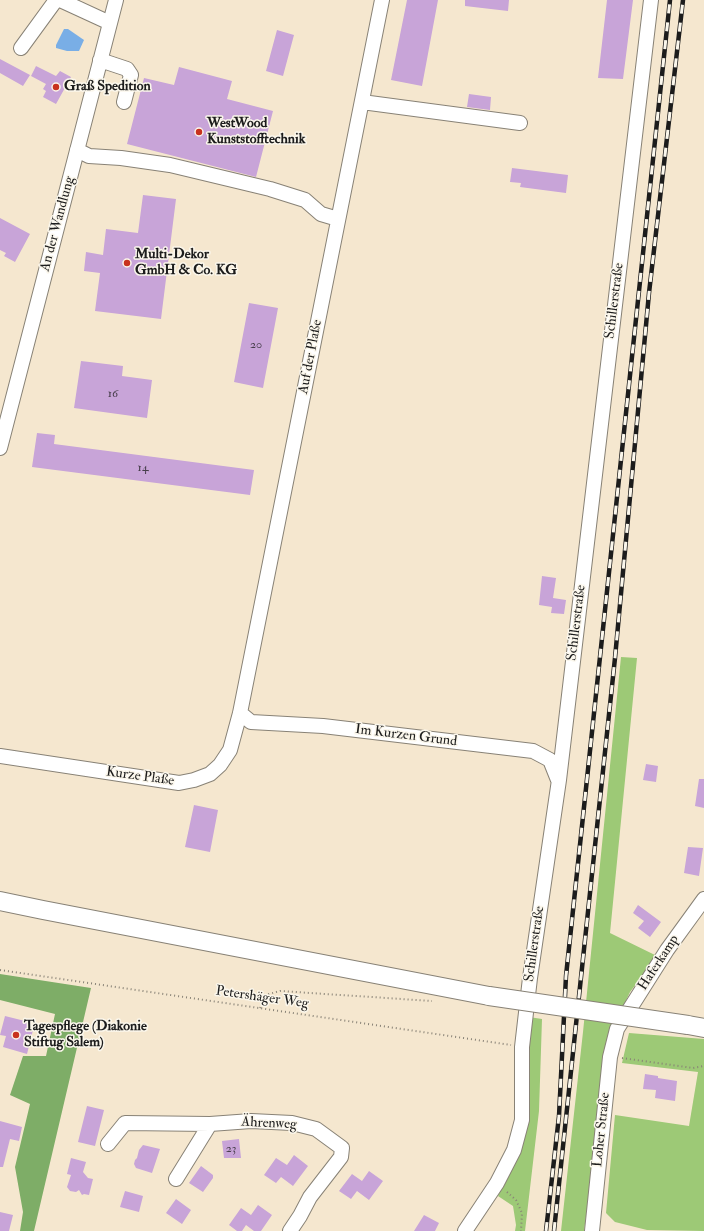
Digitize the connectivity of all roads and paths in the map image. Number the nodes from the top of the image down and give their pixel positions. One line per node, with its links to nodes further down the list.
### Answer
1 (56, 0): 7 (street)
2 (60, 0): 6 (street)
3 (116, 0): 6 (street, An der Wandlung)
4 (382, 0): 10 (street, Auf der Plaße)
5 (651, 0): 17 (street, Schillerstraße)
6 (110, 23): 8 (street, An der Wandlung)
7 (21, 48)
8 (100, 60): 9 (street); 12 (street, An der Wandlung)
9 (124, 102)
10 (362, 102): 11 (street); 13 (street, Auf der Plaße)
11 (520, 123)
12 (77, 150): 13 (street); 14 (street, An der Wandlung)
13 (338, 220): 15 (street, Auf der Plaße)
14 (0, 448)
15 (240, 713): 16 (street, Kurze Plaße); 17 (street, Im Kurzen Grund)
16 (0, 756)
17 (559, 780): 25 (street, Schillerstraße)
18 (704, 899): 24 (street, Haferkamp)
19 (0, 901): 23 (main road, bridge)
20 (0, 970): 22 (path, Petershäger Weg)
21 (432, 1001): 22 (path)
22 (260, 1008): 25 (path, Petershäger Weg)
23 (696, 1026)
24 (617, 1029): 26 (street, Loher Straße)
25 (522, 1047): 31 (street, Schillerstraße)
26 (610, 1056): 27 (path); 35 (street, Loher Straße)
27 (704, 1066)
28 (210, 1124): 29 (street, Ährenweg); 30 (street); 32 (street, Ährenweg)
29 (108, 1144)
30 (176, 1179)
31 (497, 1183): 33 (street, Schillerstraße); 34 (path)
32 (290, 1231)
33 (465, 1231)
34 (521, 1231)
35 (592, 1231)

